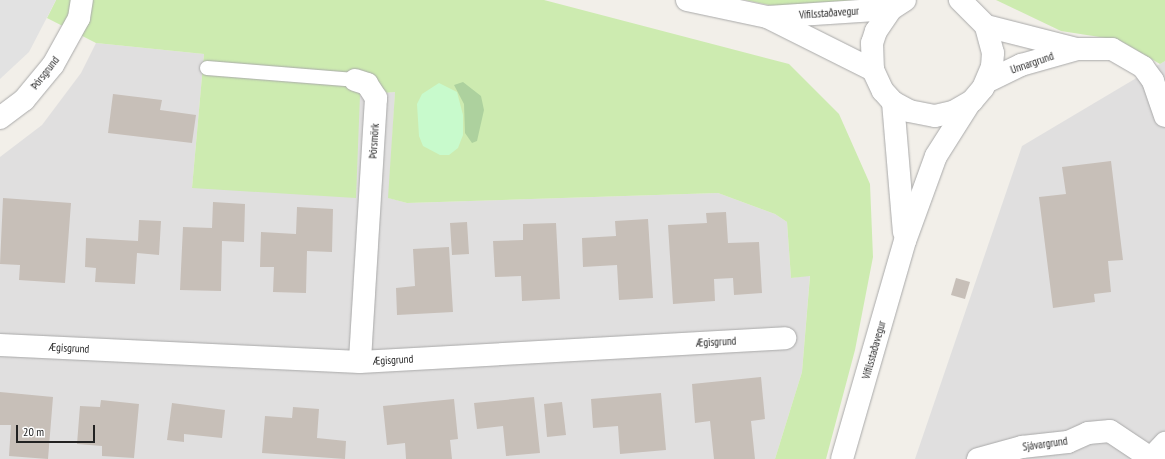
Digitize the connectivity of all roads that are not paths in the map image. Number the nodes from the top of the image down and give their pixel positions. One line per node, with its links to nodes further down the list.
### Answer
1 (97, 0): 5 (street, Þórsgrund)
2 (687, 0): 6 (street, Vífilsstaðavegur)
3 (960, 0): 7 (street)
4 (898, 5): 6 (street, Vífilsstaðavegur); 10 (street, Vífilsstaðavegur)
5 (80, 9): 16 (street, Þórsgrund)
6 (767, 17): 10 (street, Vífilsstaðavegur)
7 (986, 26): 8 (street, Unnargrund); 12 (street, Vífilsstaðavegur)
8 (1078, 49): 12 (street, Unnargrund); 15 (street, Unnargrund)
9 (207, 68): 11 (lane, Þórsmörk)
10 (873, 70): 13 (street, Vífilsstaðavegur)
11 (355, 80): 20 (street, Þórsmörk)
12 (988, 81): 14 (street, Vífilsstaðavegur)
13 (893, 102): 14 (street, Vífilsstaðavegur); 17 (street, Vífilsstaðavegur)
14 (969, 104): 17 (street, Vífilsstaðavegur)
15 (1165, 116)
16 (0, 118)
17 (905, 241): 22 (street, Vífilsstaðavegur)
18 (785, 338): 20 (street, Ægisgrund)
19 (0, 345): 20 (street, Ægisgrund)
20 (360, 362)
21 (1156, 454): 23 (street, Sjávargrund)
22 (842, 459)
23 (978, 459)

